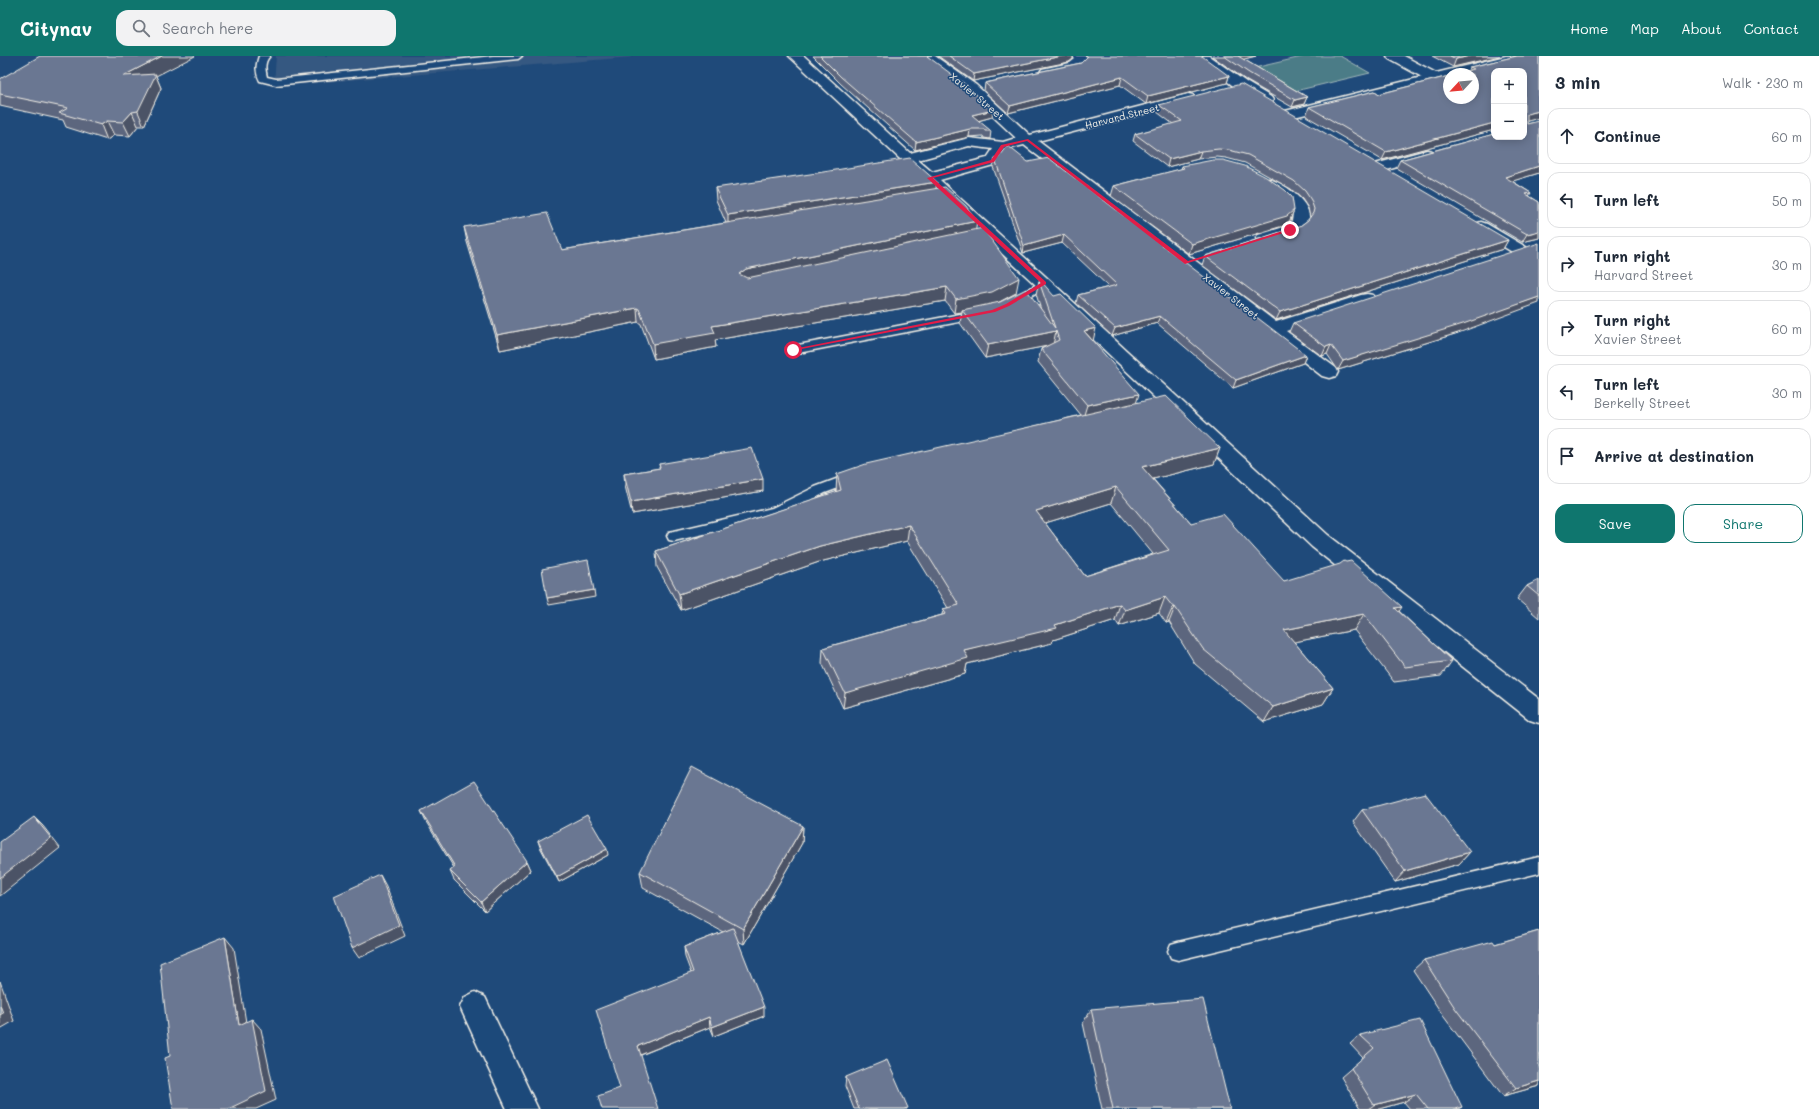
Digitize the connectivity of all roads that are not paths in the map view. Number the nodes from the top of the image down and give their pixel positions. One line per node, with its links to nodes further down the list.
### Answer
1 (266, 56): 2 (lane)
2 (518, 56)
3 (796, 56): 21 (street)
4 (926, 56): 18 (street, Xavier Street)
5 (1079, 56): 10 (street)
6 (1200, 56): 13 (street)
7 (1394, 56): 12 (street)
8 (1513, 57): 9 (street)
9 (1472, 68)
10 (1038, 74)
11 (1443, 76): 12 (street)
12 (1435, 78): 16 (street)
13 (1241, 85): 14 (street); 16 (street)
14 (1226, 89)
15 (1203, 95): 18 (street, Harvard Street)
16 (1290, 114): 17 (street)
17 (1304, 122)
18 (1028, 140): 19 (street, Harvard Street); 28 (street, Xavier Street)
19 (1003, 146): 21 (street, Harvard Street); 25 (street)
20 (1441, 150): 23 (street)
21 (908, 158): 25 (street)
22 (1366, 159): 23 (street)
23 (1380, 167): 26 (street)
24 (1258, 177): 30 (street)
25 (930, 178): 32 (street)
26 (1400, 179)
27 (1112, 188): 28 (street)
28 (1096, 193): 34 (street, Xavier Street)
29 (1467, 218): 31 (street)
30 (1253, 242)
31 (1498, 257)
32 (1044, 283): 35 (lane); 39 (street)
33 (1385, 293): 34 (street)
34 (1273, 329): 36 (street, Xavier Street)
35 (793, 350)
36 (1329, 372)
37 (869, 473): 38 (lane)
38 (674, 536)
39 (1539, 713)
40 (1539, 865): 41 (lane)
41 (1178, 951)
42 (476, 1007): 43 (street)
43 (523, 1109)

